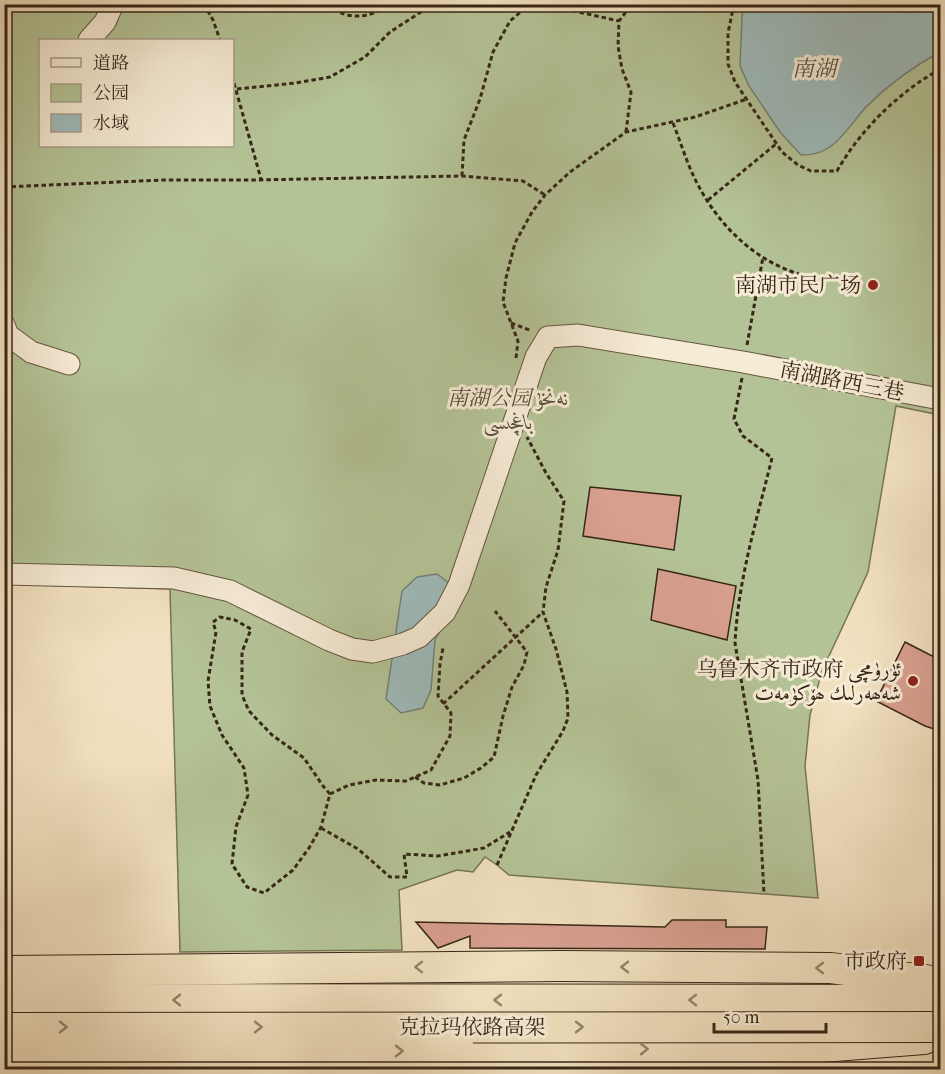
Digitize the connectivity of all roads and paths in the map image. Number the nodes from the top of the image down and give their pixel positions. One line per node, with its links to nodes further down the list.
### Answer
1 (113, 4): 11 (street)
2 (204, 4): 12 (path)
3 (328, 4): 4 (path)
4 (388, 4)
5 (431, 4): 15 (path)
6 (530, 4): 20 (path)
7 (543, 4): 10 (path)
8 (632, 4): 10 (path)
9 (734, 4): 16 (path)
10 (619, 21): 18 (path)
11 (90, 39)
12 (220, 39)
13 (940, 69): 19 (path)
14 (234, 81): 15 (path)
15 (237, 89): 21 (path)
16 (747, 99): 17 (path); 19 (path)
17 (673, 122): 18 (path); 24 (path)
18 (626, 132): 23 (path)
19 (777, 144): 24 (path)
20 (462, 176): 21 (path); 23 (path)
21 (261, 179): 22 (path)
22 (4, 186)
23 (545, 195): 28 (path)
24 (708, 200): 25 (path)
25 (763, 257): 26 (path); 29 (path)
26 (816, 278)
27 (4, 325): 30 (street)
28 (515, 360)
29 (744, 362): 31 (street, 南湖路西三巷); 32 (street, 南湖路西三巷); 44 (path)
30 (69, 363)
31 (940, 399)
32 (516, 416): 33 (street); 35 (path)
33 (4, 574)
34 (495, 611): 36 (path)
35 (543, 612): 36 (path); 42 (path)
36 (516, 638): 38 (path); 39 (path)
37 (442, 648): 38 (path)
38 (443, 704): 39 (path)
39 (415, 777): 40 (path)
40 (330, 794): 41 (path); 41 (path)
41 (321, 827): 42 (path)
42 (512, 831): 43 (path)
43 (497, 864)
44 (764, 894)
45 (4, 971): 46 (highway, one-way to 45)
46 (940, 982)
47 (4, 999): 48 (highway, 克拉玛依路高架, one-way to 47)
48 (940, 1000)
49 (350, 1021): 54 (street)
50 (940, 1027): 51 (highway, 克拉玛依路高架, one-way to 50, bridge)
51 (4, 1028)
52 (940, 1038): 53 (highway, one-way to 52, bridge)
53 (4, 1052)
54 (349, 1070)

